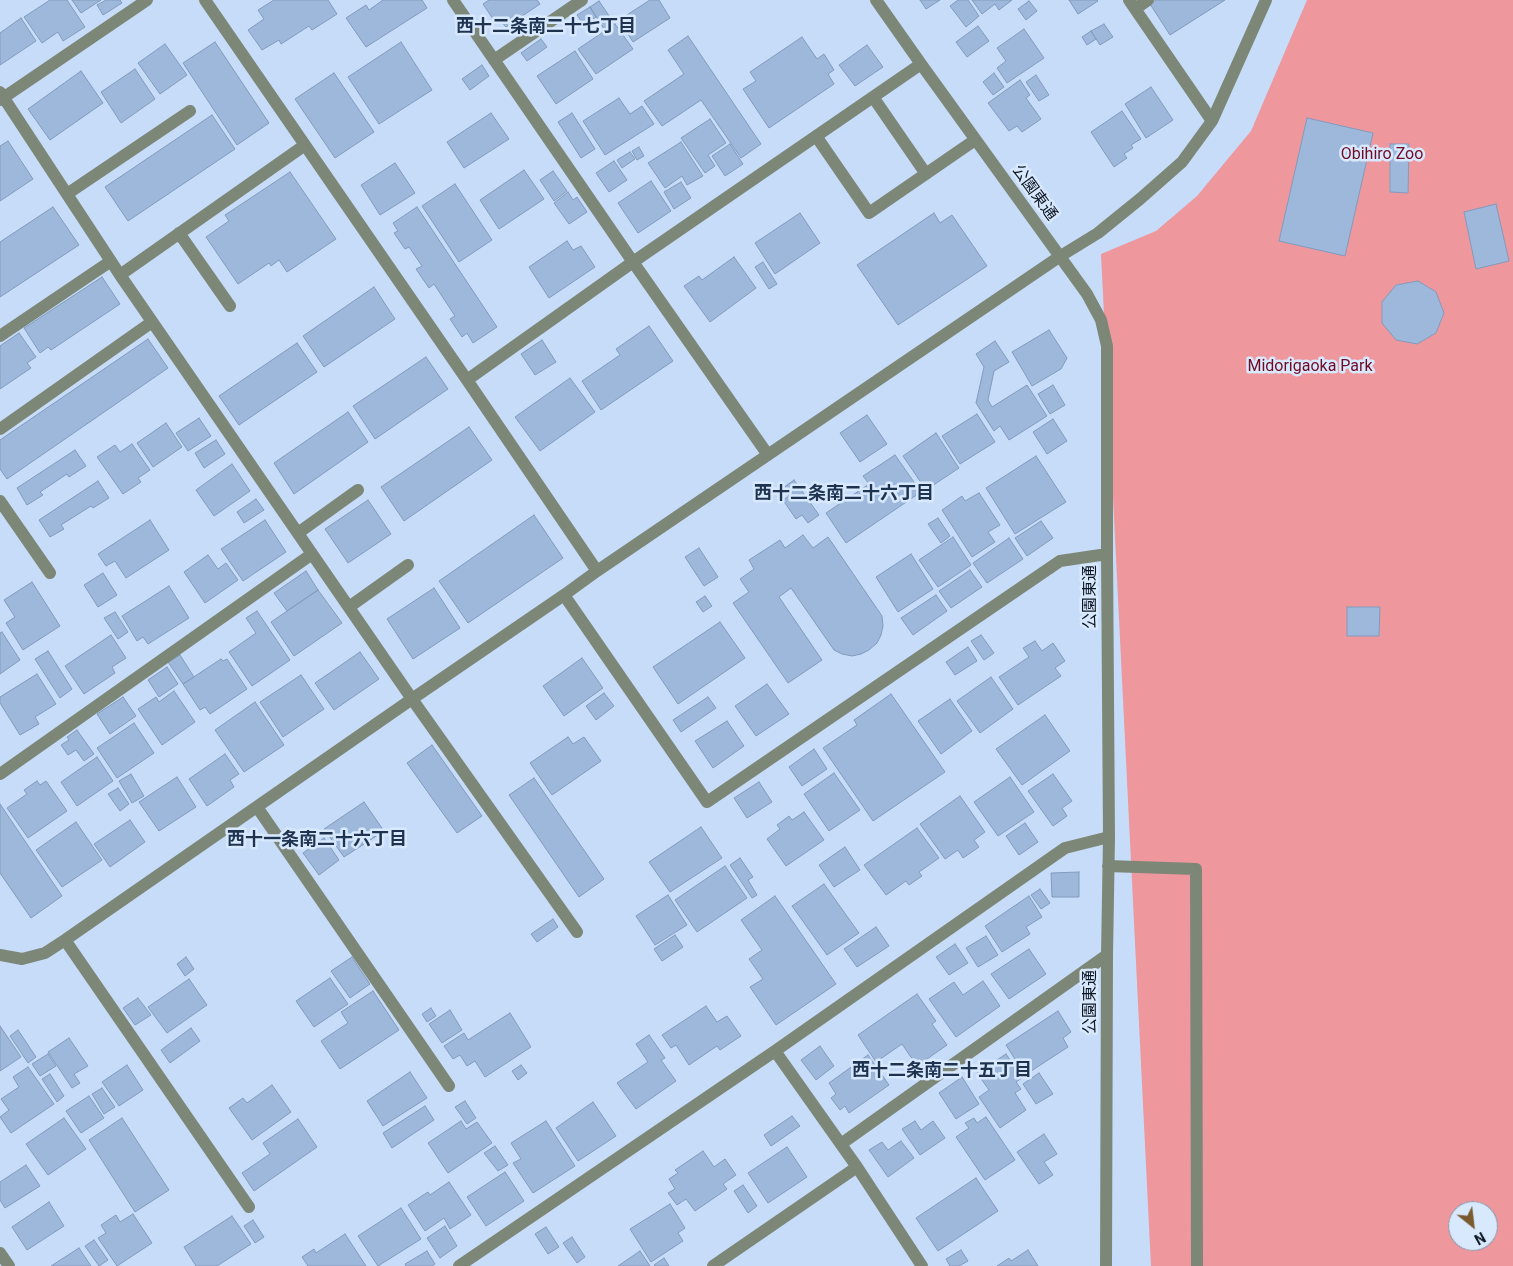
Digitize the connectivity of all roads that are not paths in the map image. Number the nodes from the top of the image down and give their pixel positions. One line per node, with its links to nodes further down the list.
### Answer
1 (147, 0): 11 (street)
2 (205, 0): 17 (street)
3 (453, 0): 9 (street)
4 (582, 0): 9 (street)
5 (876, 0): 10 (street, 公園東通)
6 (1148, 0): 8 (street)
7 (1266, 0): 14 (street)
8 (1132, 4): 14 (street)
9 (494, 60): 23 (street)
10 (921, 64): 12 (street); 16 (street, 公園東通)
11 (1, 97): 19 (street)
12 (873, 97): 15 (street); 18 (street)
13 (190, 111): 19 (street)
14 (1212, 121): 21 (street)
15 (816, 136): 18 (street); 23 (street)
16 (975, 140): 18 (street); 21 (street, 公園東通)
17 (305, 145): 20 (street); 28 (street)
18 (926, 174)
19 (67, 194): 22 (street)
20 (179, 234): 24 (street); 25 (street)
21 (1059, 256): 30 (street); 35 (street, 公園東通)
22 (111, 261): 24 (street); 27 (street)
23 (633, 262): 28 (street); 30 (street)
24 (120, 275): 26 (street)
25 (230, 306)
26 (152, 322): 29 (street); 33 (street)
27 (0, 336)
28 (467, 380): 37 (street)
29 (0, 429)
30 (768, 455): 37 (street)
31 (358, 490): 33 (street)
32 (0, 501): 38 (street)
33 (298, 533): 34 (street)
34 (312, 554): 40 (street); 42 (street)
35 (1107, 554): 39 (street); 44 (street, 公園東通)
36 (408, 566): 40 (street)
37 (597, 571): 39 (street)
38 (50, 573)
39 (564, 595): 41 (street)
40 (349, 607): 41 (street)
41 (412, 699): 43 (street); 46 (street)
42 (0, 774)
43 (257, 806): 47 (street); 51 (street)
44 (1109, 838): 45 (street, 公園東通); 50 (street)
45 (1108, 866): 49 (street, 公園東通); 61 (street)
46 (577, 932)
47 (64, 940): 48 (street); 54 (street)
48 (0, 955)
49 (1107, 955): 52 (street); 60 (street, 公園東通)
50 (775, 1051): 52 (street); 57 (street)
51 (449, 1086)
52 (841, 1144): 53 (street)
53 (857, 1167): 58 (street); 59 (street)
54 (249, 1207)
55 (0, 1253): 56 (street)
56 (9, 1266)
57 (459, 1266)
58 (713, 1266)
59 (922, 1266)
60 (1106, 1266)
61 (1197, 1266)

